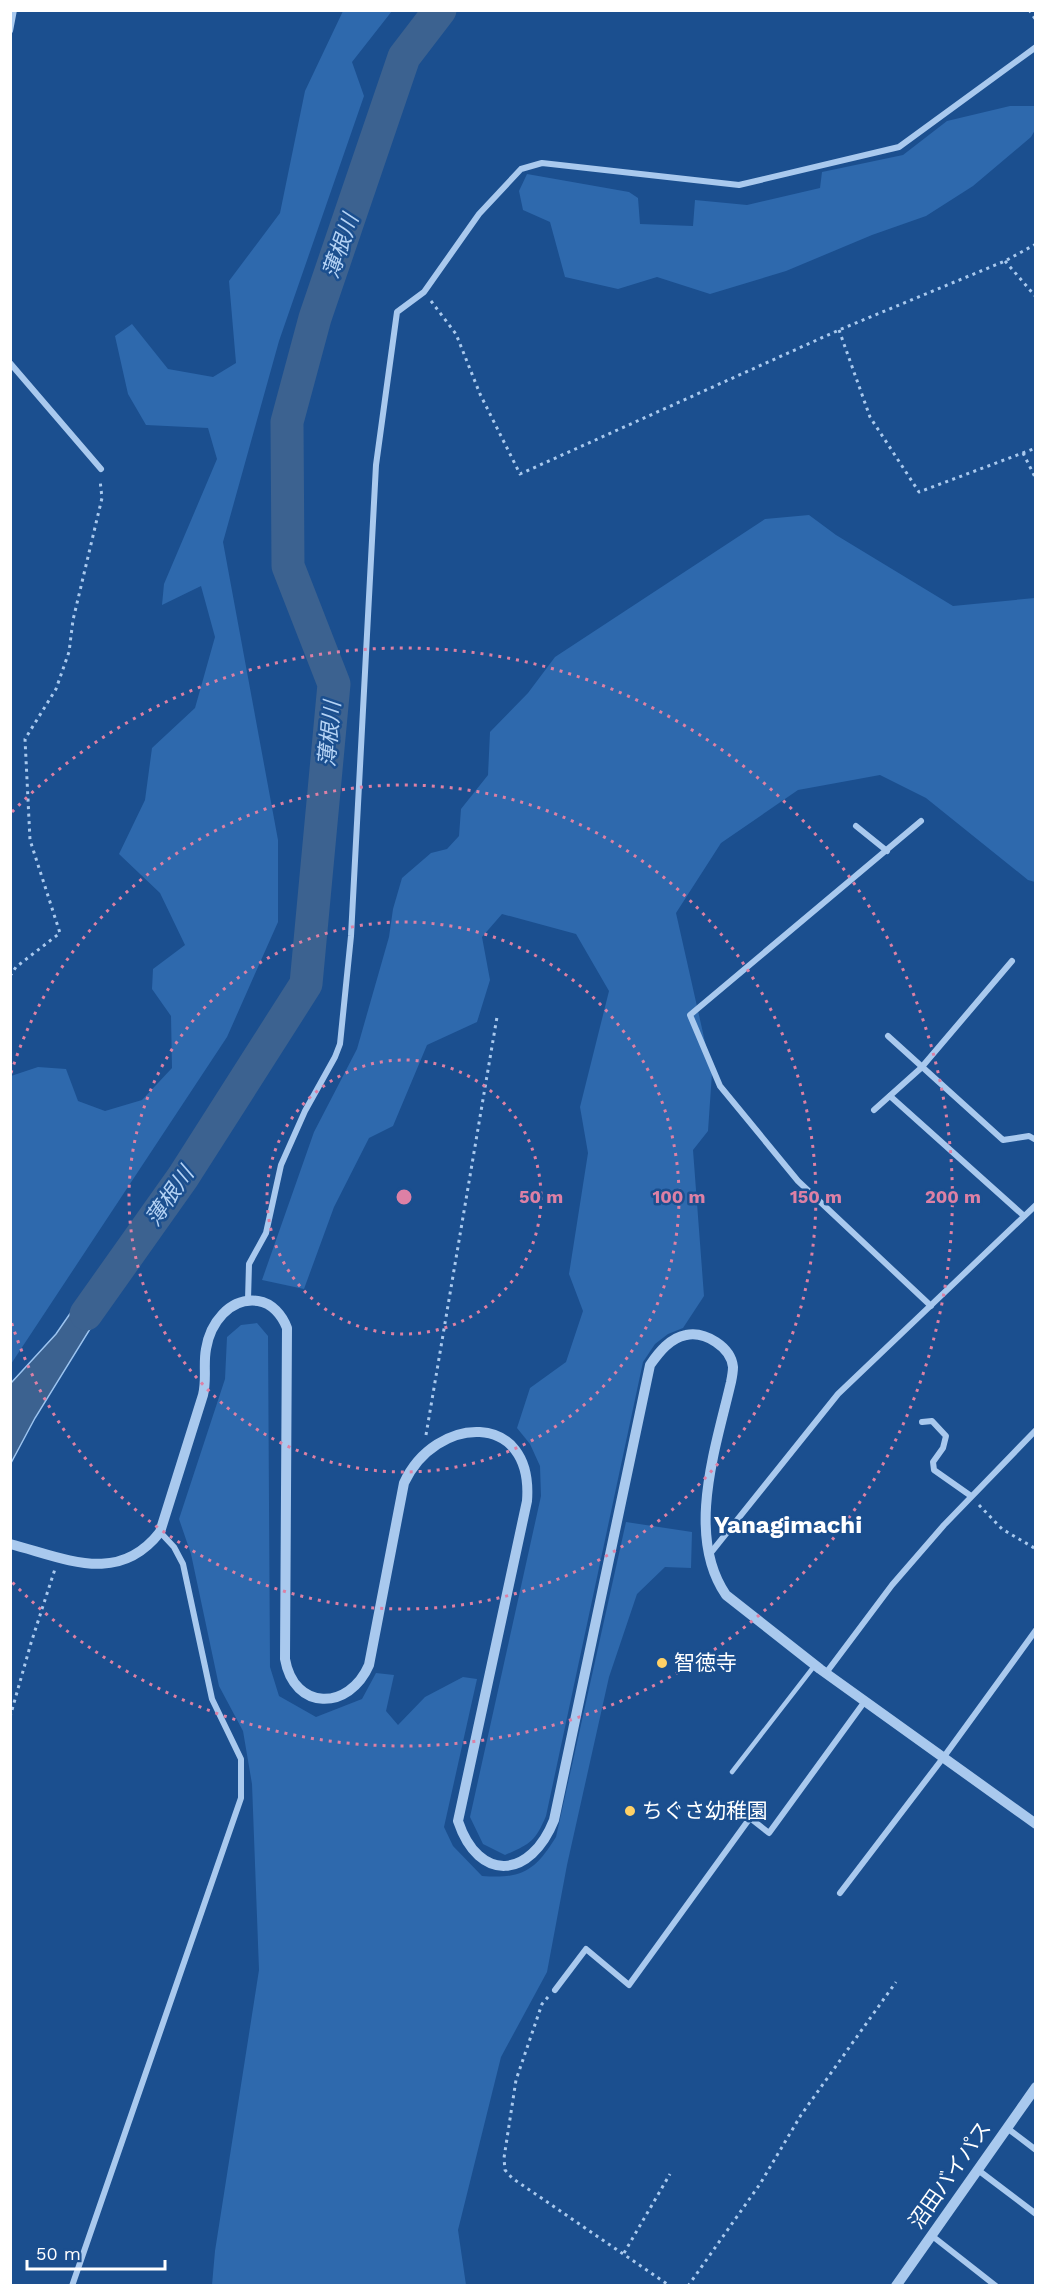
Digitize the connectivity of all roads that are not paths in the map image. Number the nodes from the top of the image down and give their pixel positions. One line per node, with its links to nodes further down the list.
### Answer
1 (14, 10): 2 (street)
2 (10, 31)
3 (1035, 47): 17 (street)
4 (10, 363): 5 (street)
5 (101, 469)
6 (921, 821): 8 (street)
7 (856, 826): 8 (street)
8 (887, 851): 18 (street)
9 (1012, 961): 11 (street)
10 (888, 1036): 11 (street)
11 (921, 1068): 12 (street); 14 (street)
12 (890, 1096): 13 (street); 16 (street)
13 (874, 1110)
14 (1035, 1140)
15 (1035, 1205): 16 (street)
16 (1024, 1216): 18 (street)
17 (248, 1300): 22 (street); 24 (street)
18 (931, 1306): 24 (street)
19 (922, 1422): 21 (street)
20 (1035, 1430): 21 (street)
21 (971, 1496): 27 (street)
22 (160, 1532): 23 (street); 40 (street)
23 (10, 1544)
24 (709, 1555): 26 (street)
25 (1035, 1630): 29 (street)
26 (815, 1665): 27 (street); 30 (lane)
27 (826, 1673): 28 (street)
28 (865, 1701): 29 (street); 33 (street)
29 (943, 1758): 31 (street); 32 (street)
30 (732, 1772)
31 (1035, 1824)
32 (840, 1893)
33 (555, 1990)
34 (1035, 2087): 35 (street, 沼田バイパス)
35 (1007, 2128): 36 (street); 37 (street, 沼田バイパス)
36 (1035, 2151)
37 (978, 2170): 38 (street); 39 (street, 沼田バイパス)
38 (1035, 2214)
39 (931, 2235): 41 (street, 沼田バイパス); 42 (street)
40 (72, 2286)
41 (896, 2286)
42 (996, 2286)

